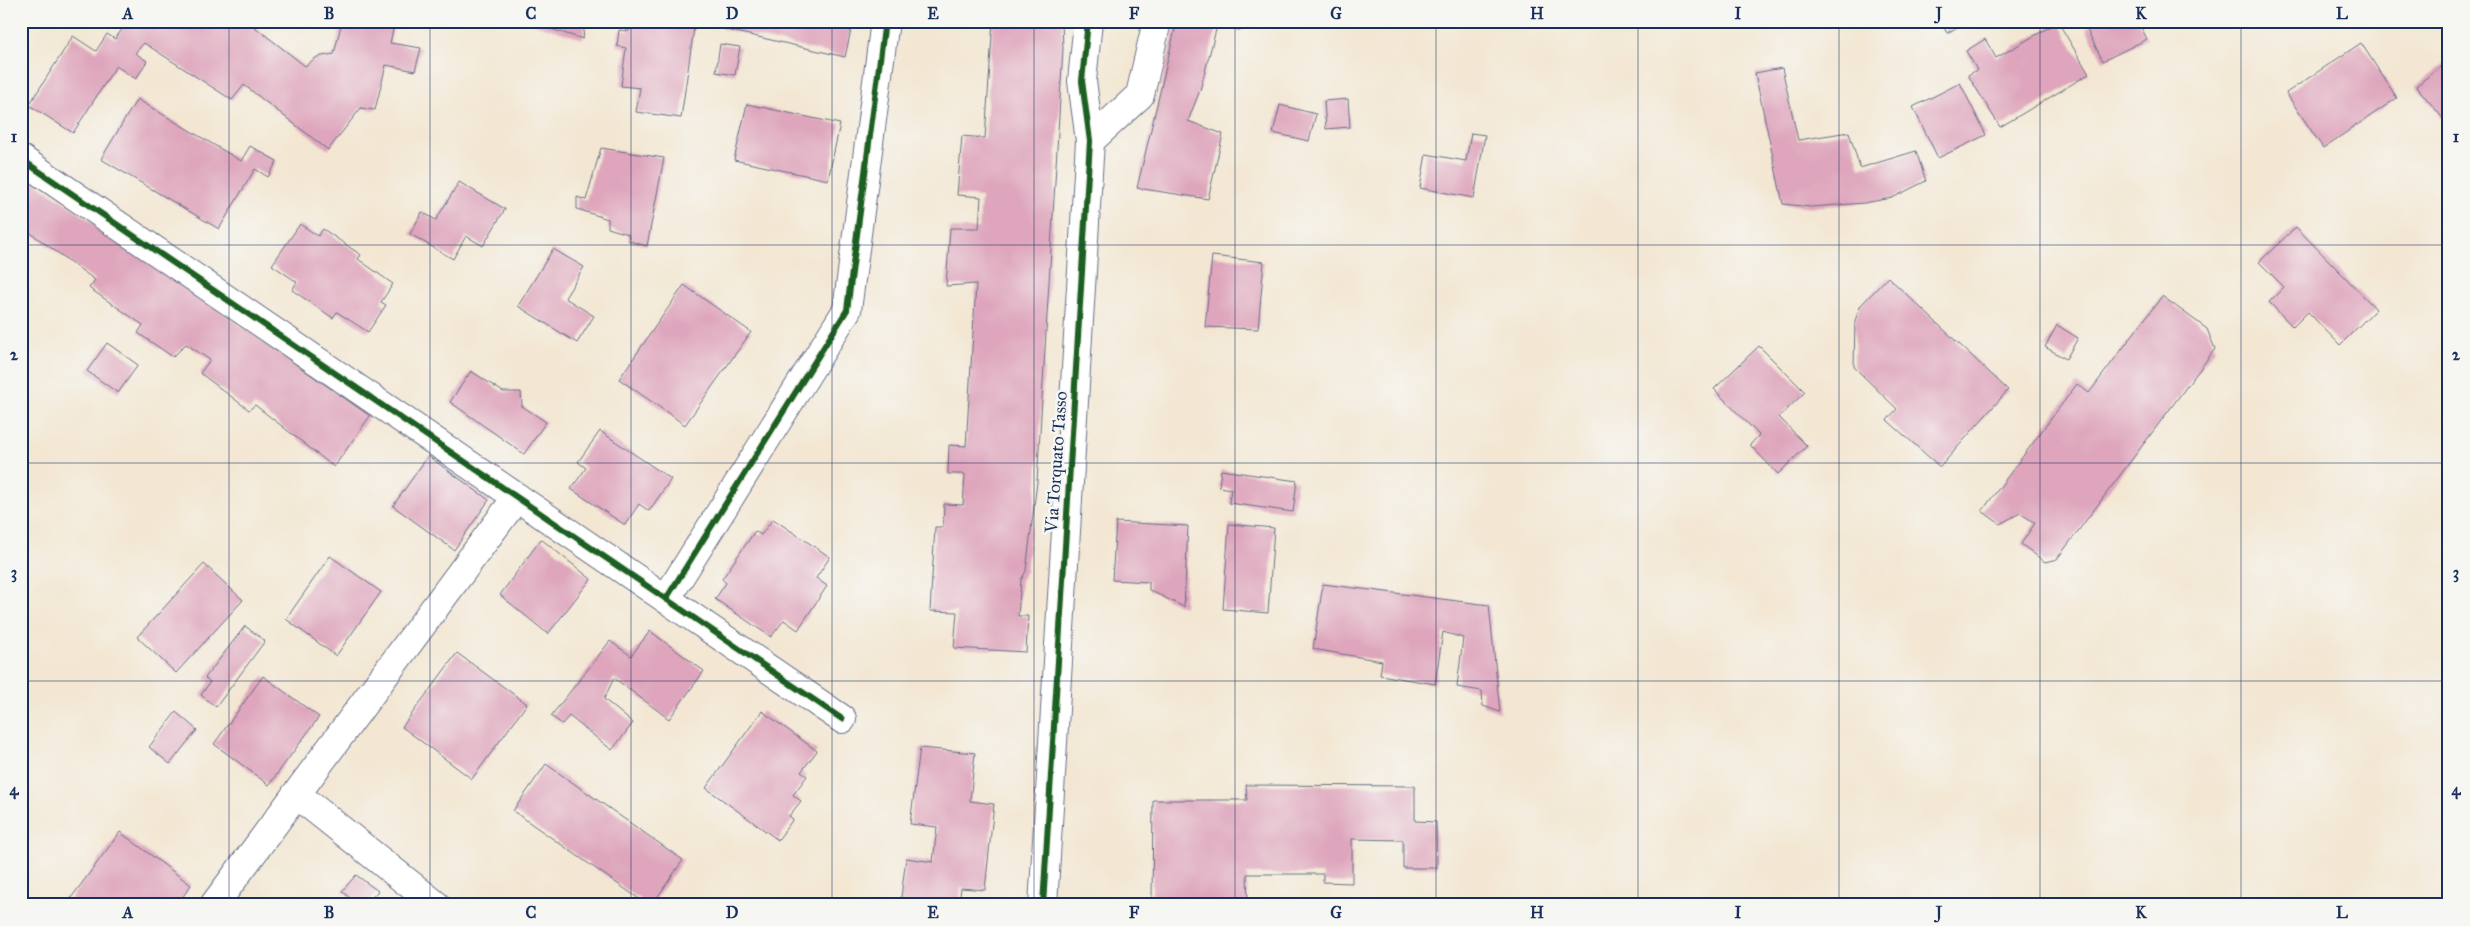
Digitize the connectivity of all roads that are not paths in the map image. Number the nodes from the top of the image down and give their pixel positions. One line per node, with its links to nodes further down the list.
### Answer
1 (885, 21): 7 (street)
2 (1088, 21): 4 (street, Via Torquato Tasso)
3 (1157, 21): 4 (street)
4 (1090, 141): 12 (street, Via Torquato Tasso)
5 (21, 159): 6 (street)
6 (516, 497): 7 (street); 9 (street)
7 (666, 599): 8 (street)
8 (842, 719)
9 (296, 794): 10 (street); 11 (street)
10 (214, 905)
11 (436, 905)
12 (1043, 905)

